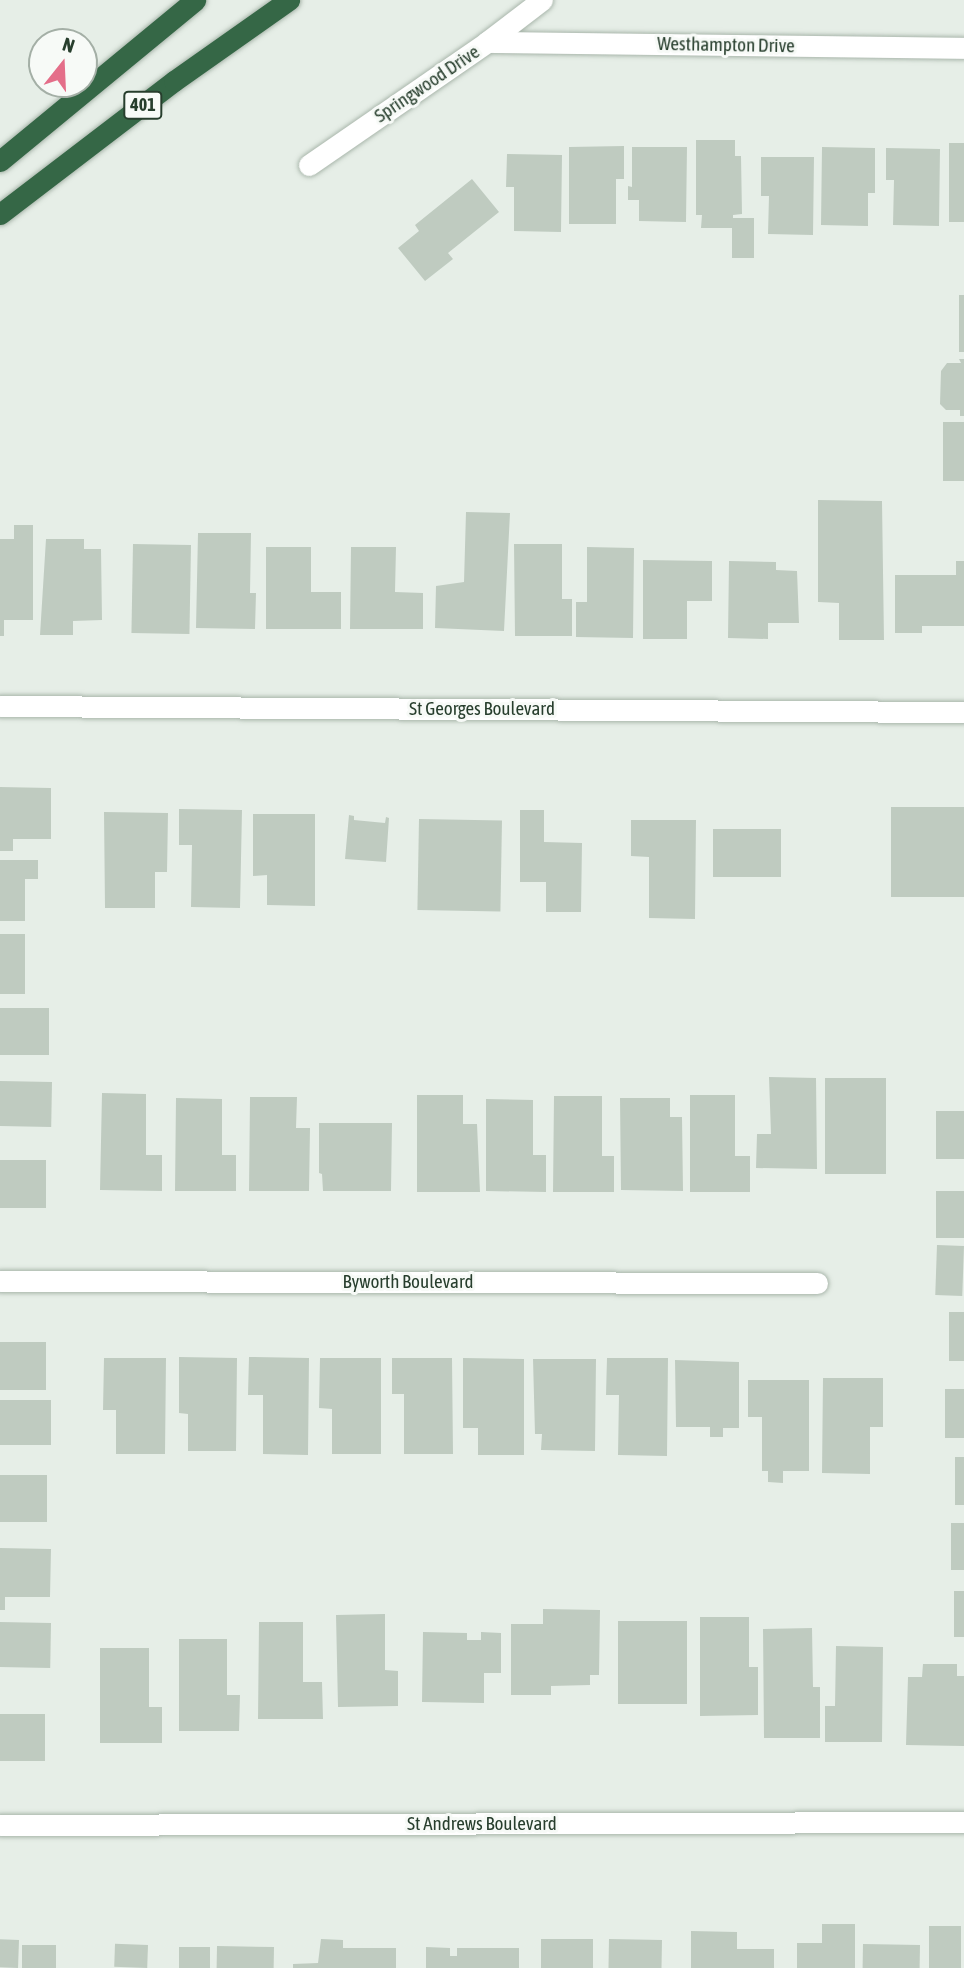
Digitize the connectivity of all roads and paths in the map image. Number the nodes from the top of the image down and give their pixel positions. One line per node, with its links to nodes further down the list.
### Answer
1 (195, 0): 6 (highway, 401)
2 (289, 0): 8 (highway, 401)
3 (542, 0): 4 (street, Springwood Drive)
4 (487, 43): 5 (street, Westhampton Drive); 7 (street, Springwood Drive)
5 (964, 48)
6 (0, 161)
7 (309, 165)
8 (0, 214)
9 (0, 706): 10 (street, St Georges Boulevard)
10 (964, 712)
11 (0, 1281): 12 (street, Byworth Boulevard)
12 (817, 1283)
13 (964, 1822): 14 (street, St Andrews Boulevard)
14 (0, 1825)

